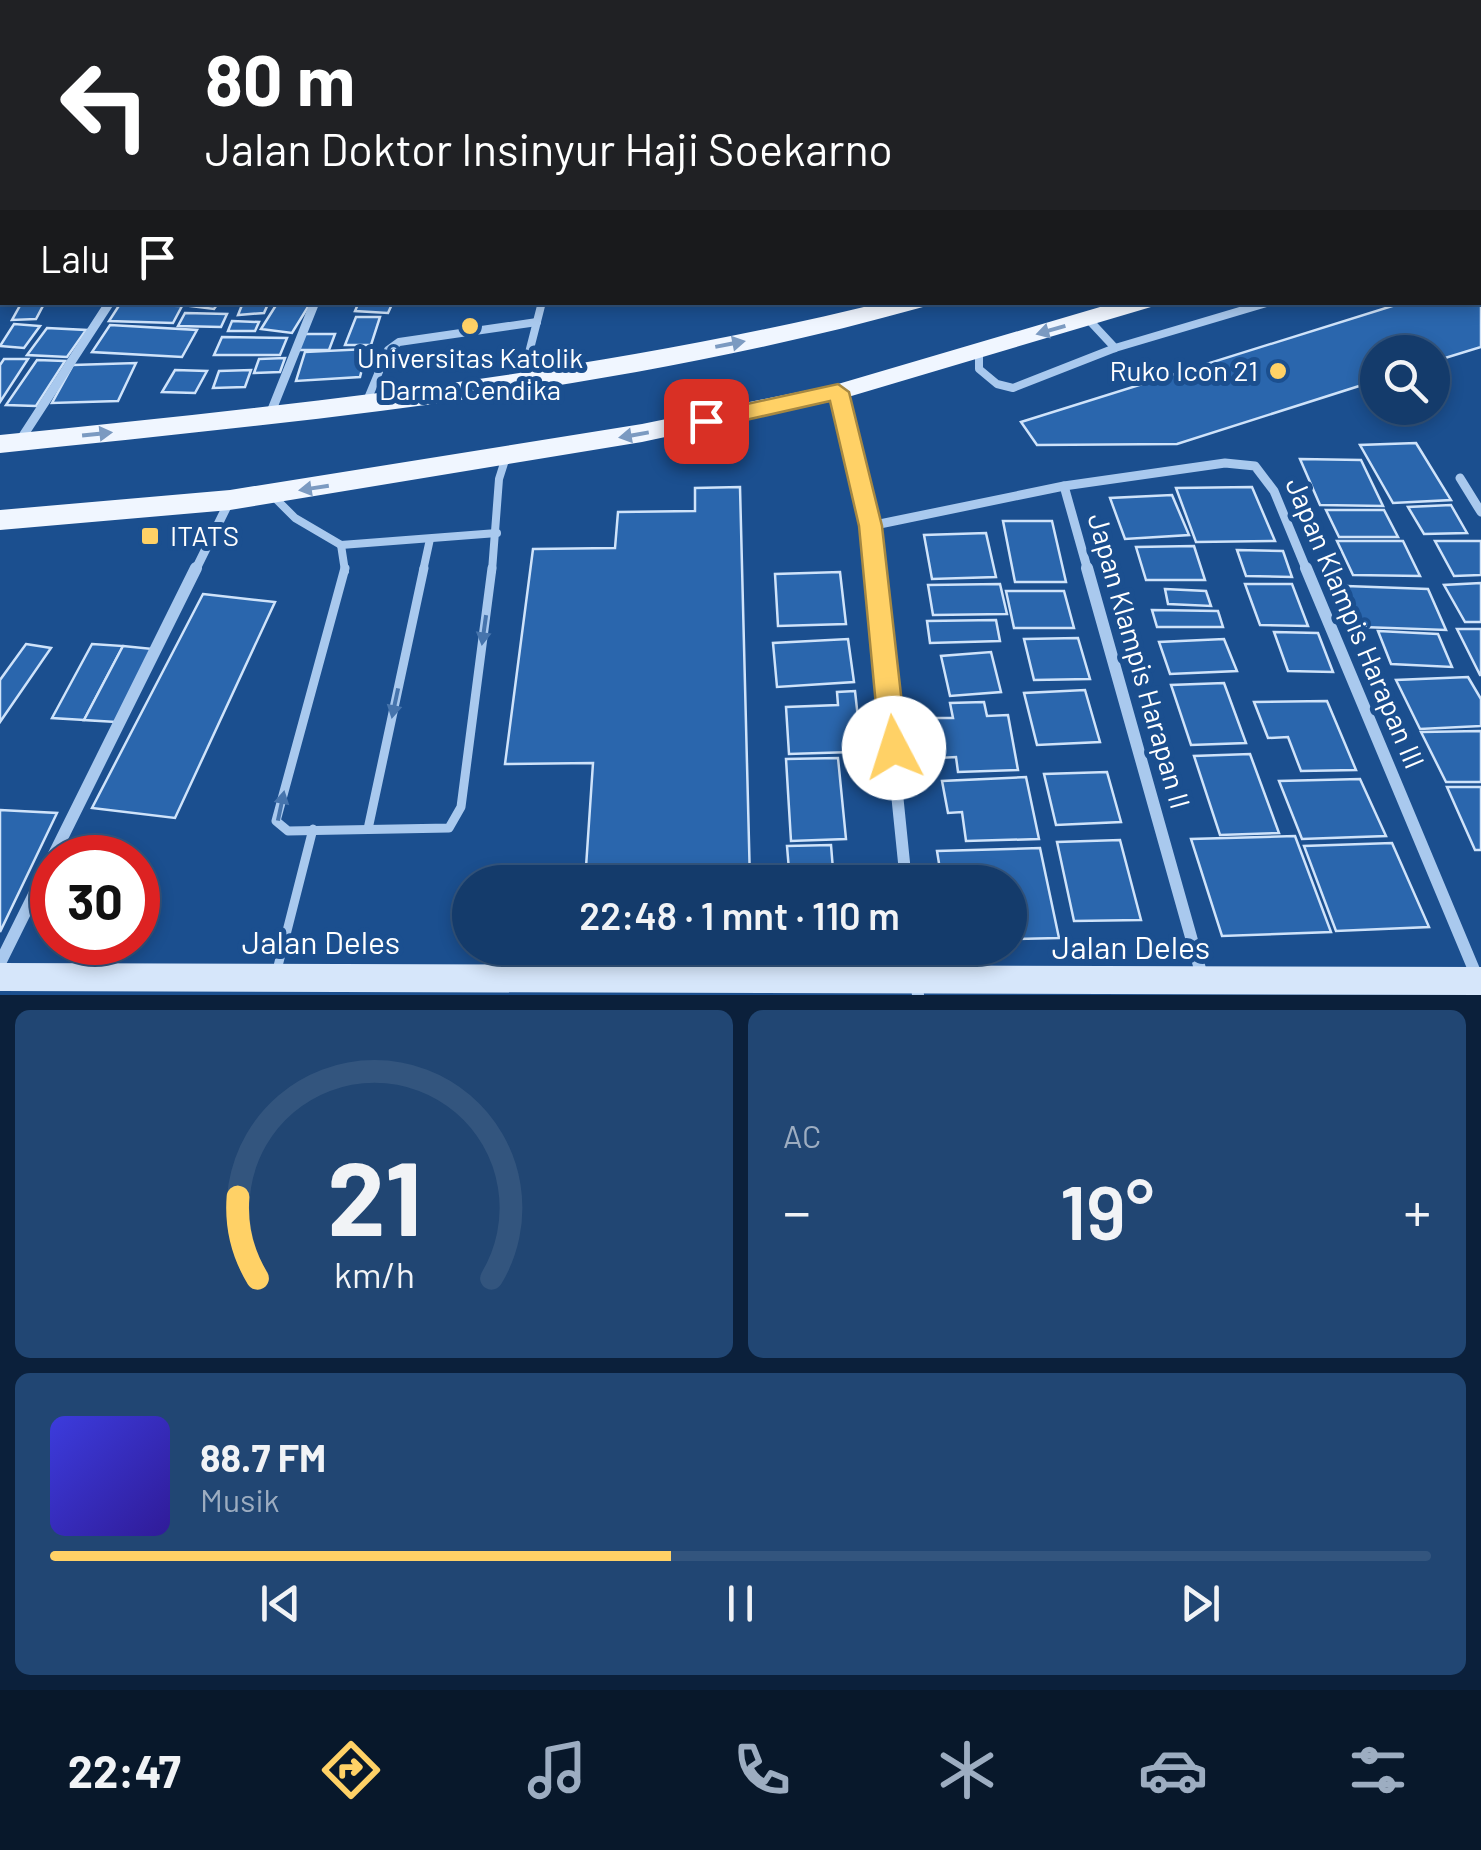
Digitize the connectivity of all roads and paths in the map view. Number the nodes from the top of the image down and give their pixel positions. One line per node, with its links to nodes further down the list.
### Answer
1 (108, 305): 17 (street)
2 (314, 305): 16 (street)
3 (541, 305): 10 (lane)
4 (904, 305): 13 (main road, one-way to 4)
5 (1134, 305): 9 (main road)
6 (1227, 305): 8 (lane)
7 (1259, 305): 8 (lane)
8 (1233, 312): 11 (lane)
9 (1088, 319): 11 (lane); 12 (main road, one-way to 12)
10 (537, 322): 13 (lane); 15 (lane)
11 (1115, 348): 12 (lane)
12 (979, 351): 14 (main road)
13 (522, 380): 15 (main road)
14 (838, 392): 18 (main road, one-way to 18); 25 (street)
15 (366, 403): 16 (main road)
16 (269, 416): 17 (main road, one-way to 16)
17 (10, 442)
18 (506, 457): 21 (main road, one-way to 21); 26 (lane)
19 (1460, 478): 23 (street)
20 (1064, 486): 25 (street, Japan Klampis Harapan II); 35 (street, Japan Klampis Harapan III); 36 (street, Japan Klampis Harapan II)
21 (272, 495): 22 (main road); 28 (lane)
22 (230, 500): 24 (main road); 32 (street)
23 (1481, 512)
24 (0, 520)
25 (870, 526): 31 (street)
26 (497, 534): 27 (lane); 30 (lane, one-way to 30)
27 (430, 539): 28 (lane); 30 (lane, one-way to 30)
28 (341, 546): 29 (lane, one-way to 28)
29 (313, 829): 30 (lane); 34 (lane)
30 (368, 829)
31 (904, 865)
32 (0, 963)
33 (0, 977): 34 (street, Jalan Deles)
34 (276, 978): 37 (street, Jalan Deles)
35 (1480, 981): 36 (street, Jalan Deles)
36 (1204, 983): 37 (street, Jalan Deles)
37 (918, 989)

